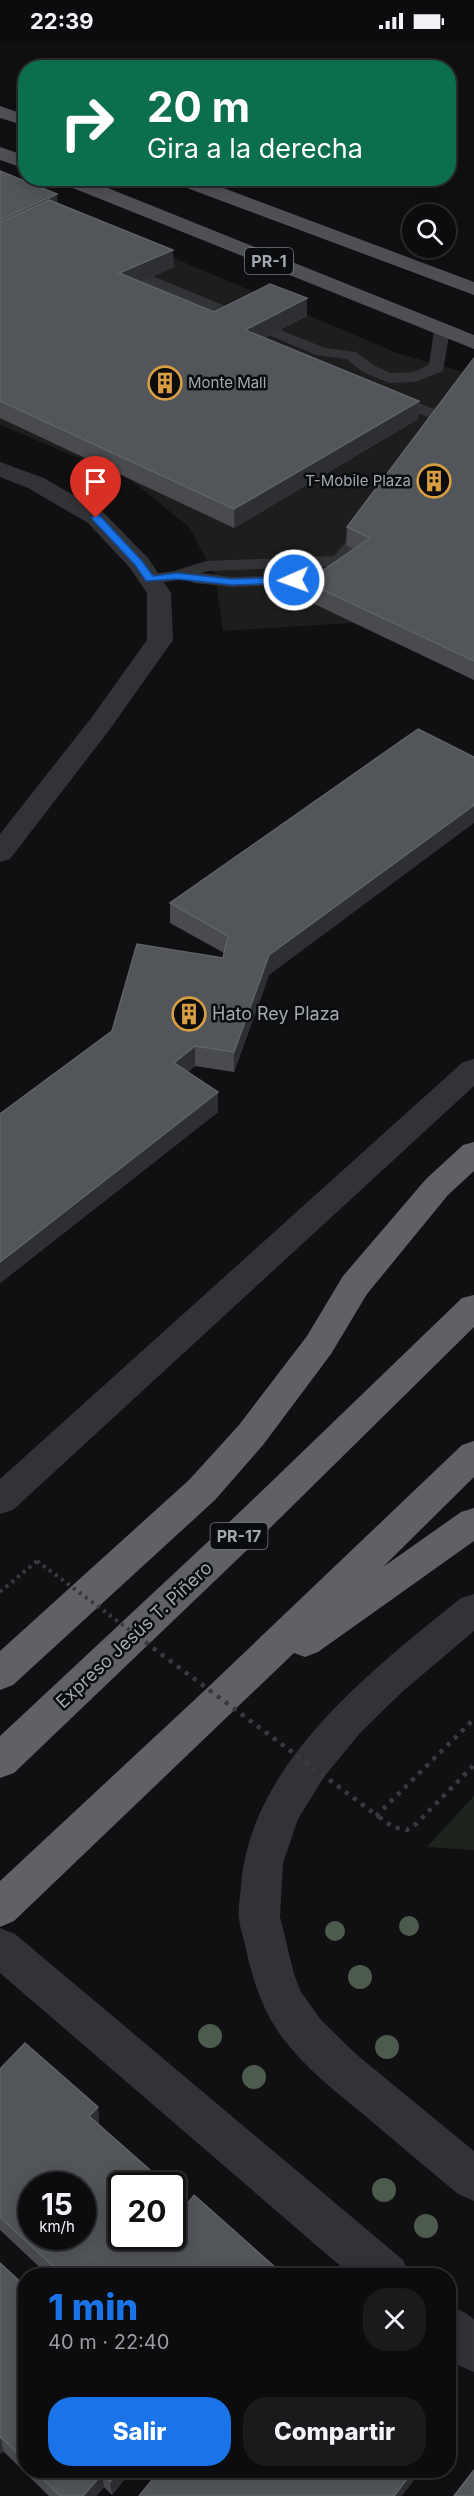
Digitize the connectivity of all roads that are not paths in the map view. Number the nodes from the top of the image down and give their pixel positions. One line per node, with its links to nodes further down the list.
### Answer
1 (0, 112): 2 (main road)
2 (18, 118)
3 (0, 153): 4 (main road)
4 (18, 160)
5 (85, 186): 10 (main road, PR-1)
6 (199, 186): 8 (main road, PR-1)
7 (147, 279): 9 (lane)
8 (474, 289)
9 (240, 317)
10 (442, 330): 12 (main road, PR-1); 13 (lane)
11 (274, 332): 13 (lane)
12 (474, 343)
13 (322, 352): 14 (lane)
14 (337, 367)
15 (374, 391): 16 (lane)
16 (441, 417)
17 (0, 469): 21 (street)
18 (351, 547): 19 (lane)
19 (177, 576): 20 (lane); 21 (lane)
20 (336, 578)
21 (150, 579): 22 (street)
22 (0, 853)
23 (474, 1069): 27 (street)
24 (474, 1153): 30 (highway)
25 (474, 1307): 32 (highway, Expreso Jesús T. Piñero / PR-17)
26 (474, 1455): 31 (highway)
27 (0, 1500)
28 (474, 1522): 31 (highway)
29 (474, 1609): 35 (street)
30 (0, 1674)
31 (218, 1703): 33 (highway)
32 (0, 1761)
33 (0, 1908)
34 (0, 1947): 36 (street)
35 (474, 2179)
36 (378, 2268)
37 (456, 2334): 38 (street)
38 (474, 2349)

